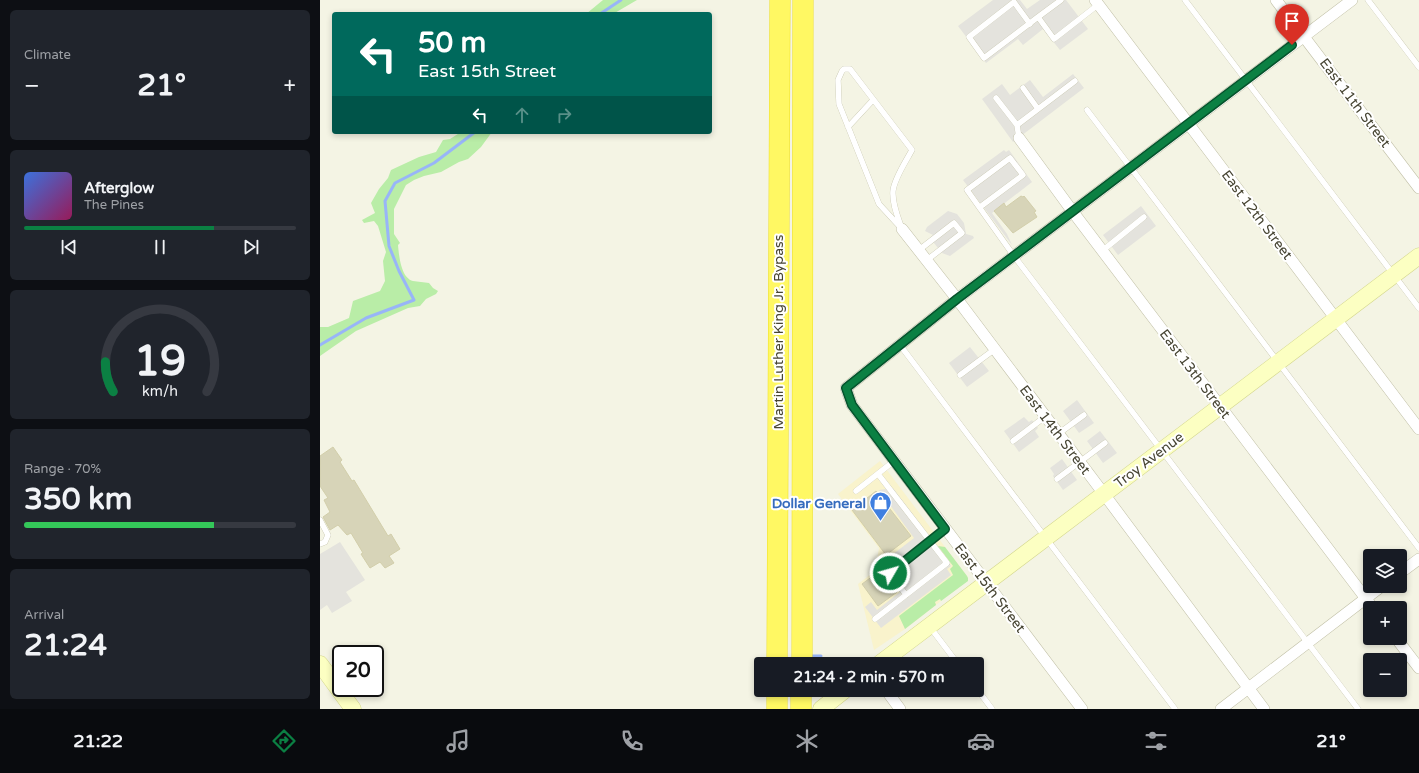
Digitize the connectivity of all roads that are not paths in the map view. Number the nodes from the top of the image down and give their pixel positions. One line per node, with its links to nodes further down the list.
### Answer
1 (780, 0): 74 (highway, Martin Luther King Jr. Bypass)
2 (803, 0): 75 (highway, Martin Luther King Jr. Bypass)
3 (1060, 0): 9 (lane)
4 (1185, 0): 13 (lane)
5 (1276, 0): 11 (street, East 11th Street)
6 (1352, 0): 11 (street)
7 (1368, 0): 12 (lane)
8 (1099, 1): 9 (lane); 21 (street, East 12th Street)
9 (1038, 17): 10 (lane)
10 (1030, 24): 10 (lane)
11 (1304, 36): 13 (street); 25 (street, East 11th Street)
12 (1419, 67)
13 (1246, 80): 21 (street); 35 (lane)
14 (1075, 81): 18 (lane)
15 (1023, 88): 18 (lane)
16 (996, 98): 20 (lane)
17 (873, 100): 22 (lane); 22 (lane); 29 (lane)
18 (1038, 109): 20 (lane)
19 (1087, 110): 24 (lane)
20 (1017, 124): 23 (lane)
21 (1190, 124): 24 (street); 38 (street, East 12th Street)
22 (848, 128): 29 (lane)
23 (1019, 138): 27 (street, East 13th Street)
24 (1131, 168): 27 (street); 41 (lane)
25 (1419, 188)
26 (980, 207): 26 (lane); 32 (lane)
27 (1072, 212): 31 (street, East 13th Street); 32 (street)
28 (1144, 217): 31 (lane)
29 (902, 229): 30 (street, East 14th Street)
30 (919, 250): 34 (street, East 14th Street); 34 (lane)
31 (1102, 251): 43 (street, East 13th Street)
32 (1014, 256): 36 (street); 50 (lane)
33 (1419, 256): 35 (street, Troy Avenue)
34 (927, 260): 36 (street, East 14th Street)
35 (1394, 275): 37 (lane); 38 (street, Troy Avenue)
36 (957, 299): 39 (street); 40 (street, East 14th Street)
37 (1419, 308)
38 (1335, 318): 41 (street, Troy Avenue); 46 (street, East 12th Street)
39 (900, 345): 51 (street, East 15th Street); 59 (lane)
40 (995, 349): 42 (lane); 45 (street, East 14th Street)
41 (1278, 362): 43 (street, Troy Avenue); 62 (lane)
42 (960, 375)
43 (1220, 405): 50 (street, Troy Avenue); 68 (street, East 13th Street)
44 (1084, 415): 47 (lane)
45 (1046, 416): 47 (street, East 14th Street); 48 (lane)
46 (1419, 430)
47 (1058, 434): 52 (street, East 14th Street)
48 (1014, 441)
49 (1105, 443): 52 (lane)
50 (1161, 450): 56 (street, Troy Avenue); 72 (lane)
51 (894, 461): 53 (lane); 58 (street, East 15th Street)
52 (1080, 462): 54 (lane); 56 (street, East 14th Street)
53 (878, 474): 55 (lane); 60 (lane)
54 (1057, 479)
55 (856, 491)
56 (1104, 494): 59 (street, Troy Avenue); 80 (street, East 14th Street)
57 (320, 520): 61 (lane)
58 (945, 529): 60 (lane); 65 (street, East 15th Street)
59 (1045, 539): 65 (street, Troy Avenue); 93 (lane)
60 (930, 541): 67 (lane); 67 (lane)
61 (320, 544)
62 (1419, 548)
63 (1419, 559): 64 (street)
64 (1407, 568)
65 (986, 584): 71 (street, Troy Avenue); 92 (street, East 15th Street)
66 (1373, 593): 68 (street)
67 (906, 595): 70 (lane)
68 (1366, 598): 69 (street, East 13th Street); 72 (street)
69 (1368, 601)
70 (875, 619)
71 (929, 626): 76 (street, Troy Avenue); 77 (lane)
72 (1307, 643): 80 (street); 96 (lane)
73 (1401, 645): 79 (street)
74 (778, 657)
75 (802, 657)
76 (888, 657)
77 (953, 657)
78 (320, 664): 86 (street)
79 (1419, 668)
80 (1248, 688): 94 (street); 95 (street, East 14th Street)
81 (777, 697): 87 (highway)
82 (801, 697): 88 (highway)
83 (836, 697): 89 (street)
84 (891, 697): 90 (street)
85 (983, 697): 91 (lane)
86 (353, 709)
87 (777, 709)
88 (801, 709)
89 (821, 709)
90 (900, 709)
91 (992, 709)
92 (1082, 709)
93 (1175, 709)
94 (1221, 709)
95 (1264, 709)
96 (1358, 709)

